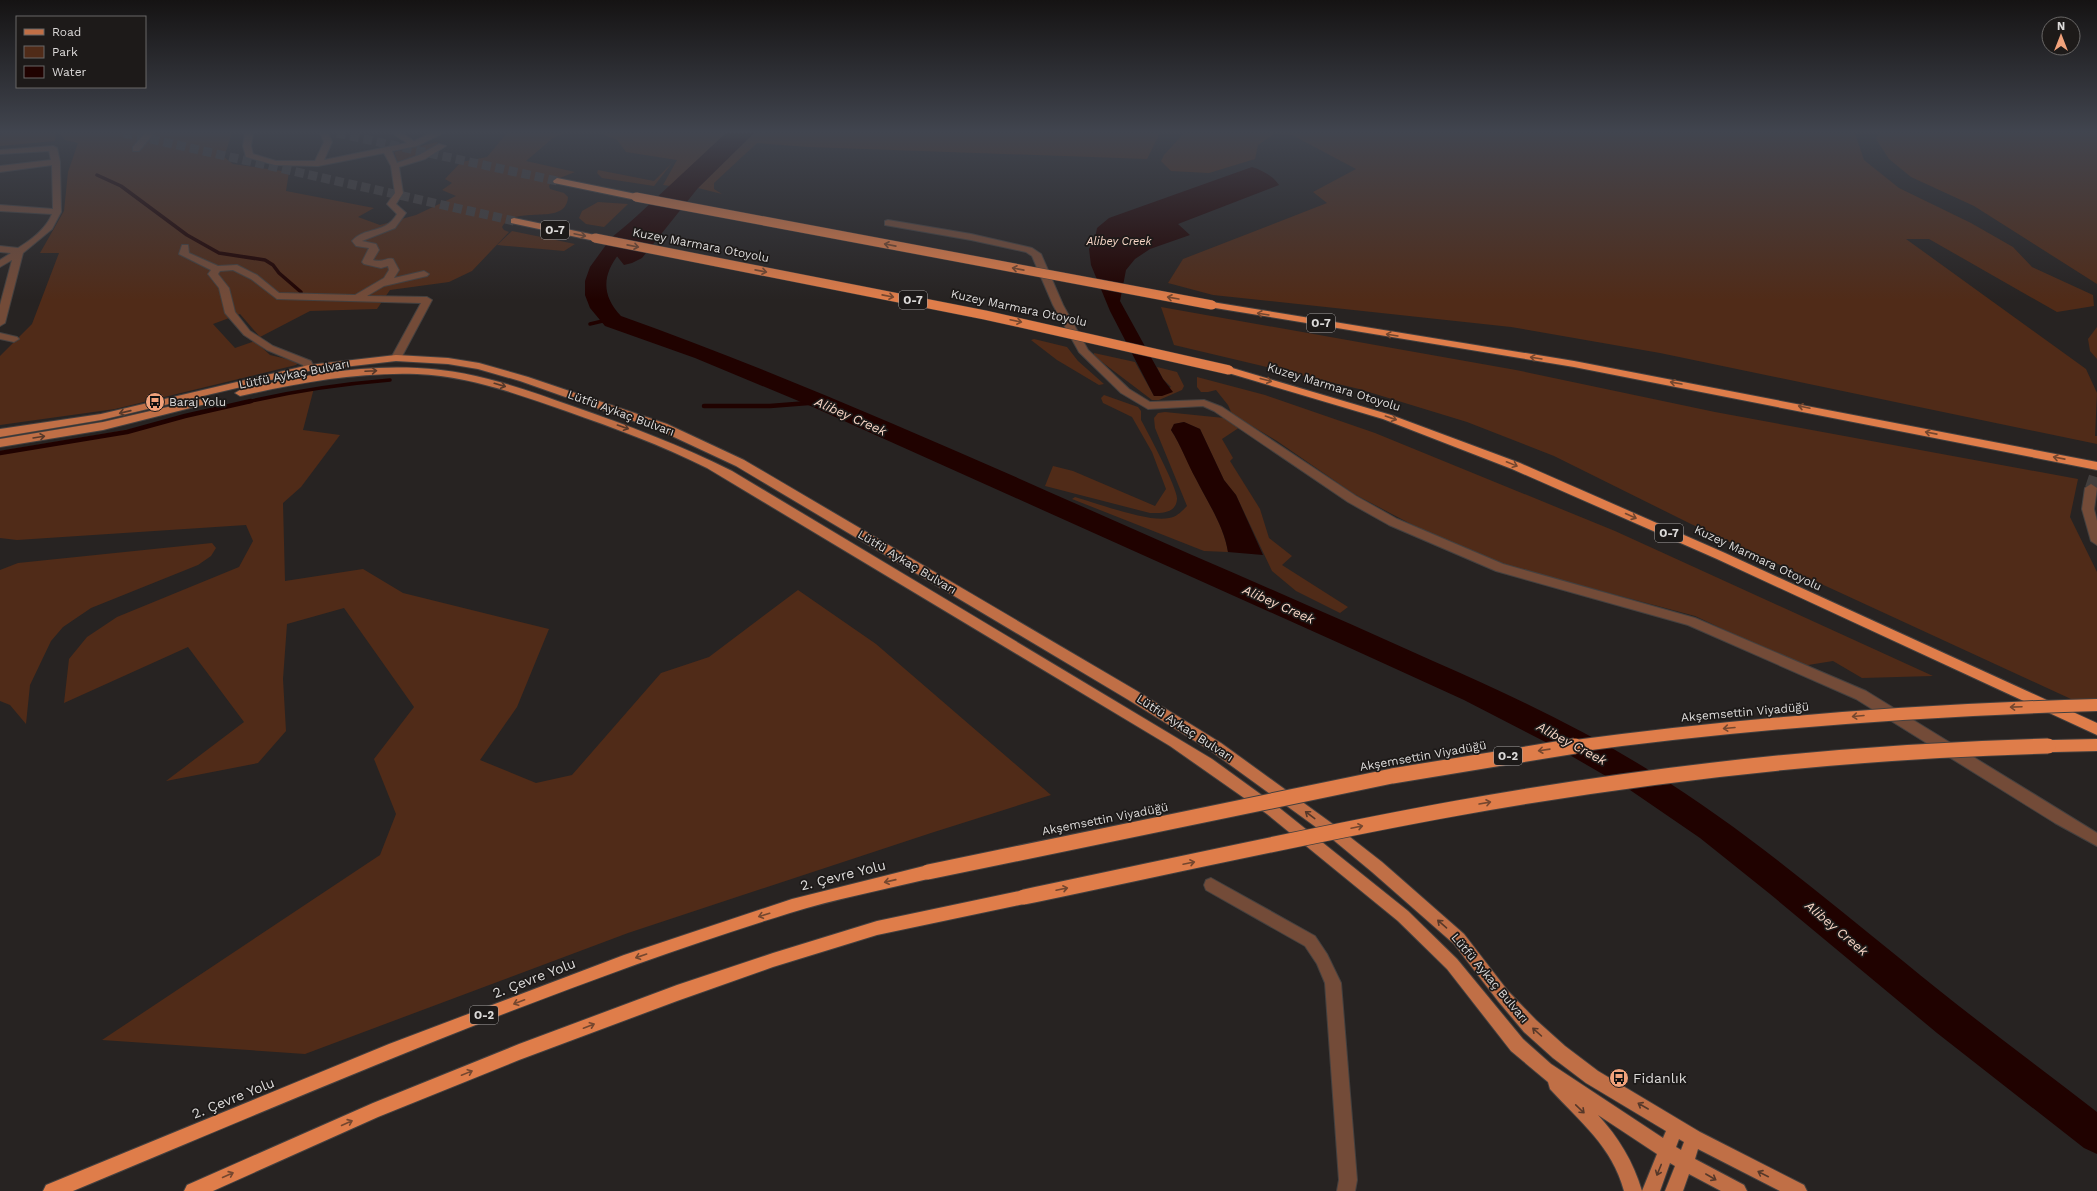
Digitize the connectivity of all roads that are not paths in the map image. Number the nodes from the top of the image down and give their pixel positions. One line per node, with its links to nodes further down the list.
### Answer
1 (57, 189): 5 (street)
2 (398, 189): 14 (street)
3 (594, 189): 24 (highway, O-7, one-way to 3, bridge)
4 (0, 208): 5 (street)
5 (57, 212): 10 (street)
6 (514, 221): 28 (highway, Kuzey Marmara Otoyolu / O-7, one-way to 28, bridge)
7 (888, 223): 30 (street)
8 (185, 247): 12 (street)
9 (0, 249): 10 (street)
10 (19, 251): 11 (street); 16 (street)
11 (0, 264)
12 (217, 269): 15 (street); 20 (street)
13 (424, 274): 14 (street)
14 (381, 283): 15 (street)
15 (357, 299): 19 (street)
16 (0, 323)
17 (0, 336): 18 (street)
18 (14, 339)
19 (396, 358): 20 (main road, Lütfü Aykaç Bulvarı); 21 (main road); 34 (main road, Lütfü Aykaç Bulvarı, one-way to 19)
20 (309, 368): 22 (main road, Lütfü Aykaç Bulvarı, one-way to 22)
21 (390, 370): 23 (main road, Lütfü Aykaç Bulvarı, one-way to 21); 33 (main road, Lütfü Aykaç Bulvarı, one-way to 33)
22 (0, 433)
23 (0, 443)
24 (2097, 466)
25 (2091, 488): 26 (street)
26 (2097, 541)
27 (2097, 705): 31 (highway, Akşemsettin Viyadüğü / O-2, one-way to 31, bridge)
28 (2097, 729)
29 (2097, 745): 39 (highway, one-way to 29, bridge)
30 (2097, 840)
31 (928, 872): 38 (highway, 2. Çevre Yolu / O-2, one-way to 38)
32 (1211, 885): 40 (street)
33 (1545, 1070): 36 (main road, Lütfü Aykaç Bulvarı); 41 (main road, one-way to 41)
34 (1676, 1126): 35 (main road, Lütfü Aykaç Bulvarı); 36 (main road)
35 (1694, 1138): 37 (main road); 45 (main road, Lütfü Aykaç Bulvarı, one-way to 35)
36 (1667, 1150): 37 (main road, Lütfü Aykaç Bulvarı); 42 (main road, one-way to 42)
37 (1684, 1162): 43 (main road); 44 (main road, Lütfü Aykaç Bulvarı, one-way to 44)
38 (52, 1191)
39 (193, 1191)
40 (1346, 1191)
41 (1633, 1191)
42 (1651, 1191)
43 (1674, 1191)
44 (1738, 1191)
45 (1798, 1191)

